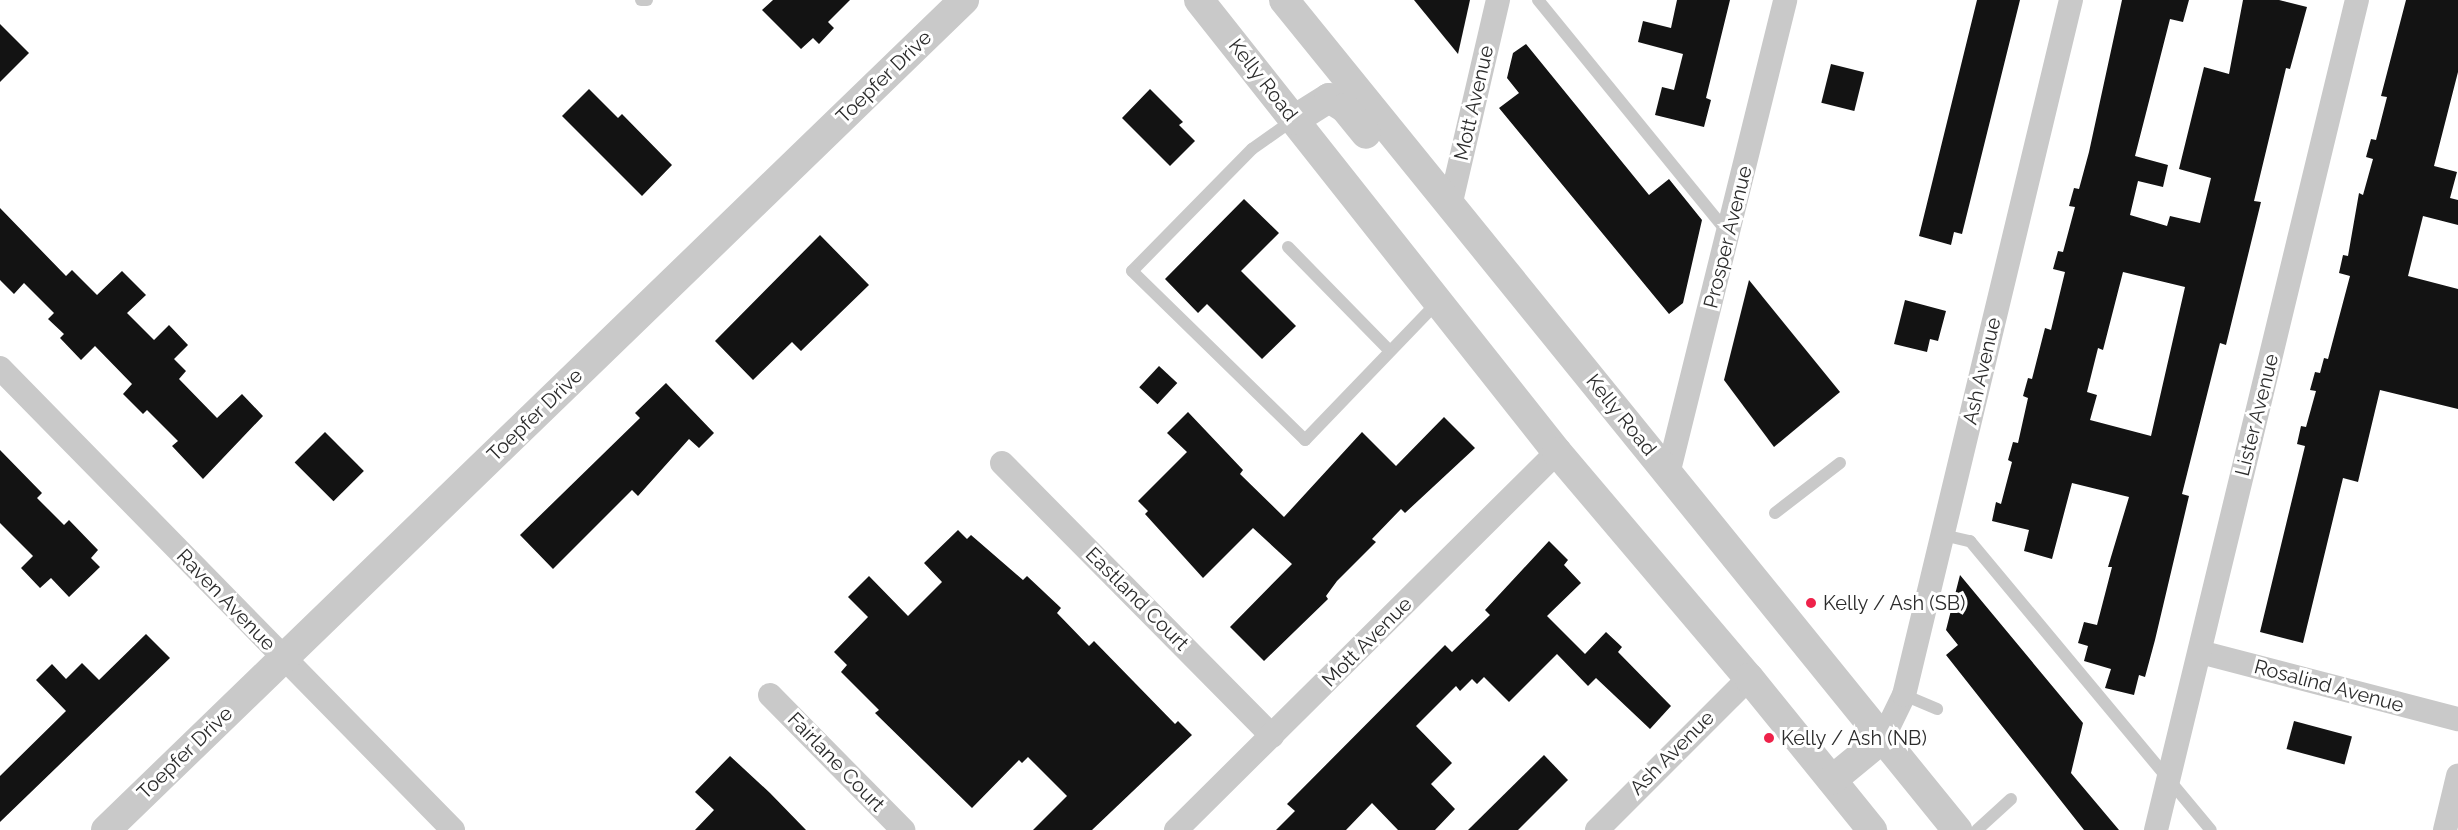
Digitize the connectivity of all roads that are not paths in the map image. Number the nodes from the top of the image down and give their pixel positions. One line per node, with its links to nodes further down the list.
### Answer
1 (641, 0): 2 (lane)
2 (647, 0)
3 (964, 0): 25 (street, Toepfer Drive)
4 (1199, 0): 11 (street, Kelly Road)
5 (1284, 0): 12 (street, Kelly Road)
6 (1498, 0): 12 (street, Mott Avenue)
7 (1538, 0): 13 (lane)
8 (1785, 0): 13 (street, Prosper Avenue)
9 (2071, 0): 23 (street, Ash Avenue)
10 (2357, 0): 24 (street, Lister Avenue)
11 (1294, 120): 12 (street); 15 (street, Kelly Road); 16 (lane)
12 (1443, 197): 21 (street, Kelly Road)
13 (1729, 234): 21 (street, Prosper Avenue)
14 (1288, 247): 16 (lane)
15 (1438, 302): 16 (lane); 18 (street, Kelly Road)
16 (1389, 350)
17 (0, 368): 25 (street, Raven Avenue)
18 (1557, 452): 26 (street, Kelly Road); 31 (street, Mott Avenue)
19 (1002, 463): 31 (street, Eastland Court)
20 (1840, 463): 22 (lane)
21 (1668, 474): 32 (street, Kelly Road)
22 (1775, 513)
23 (1943, 535): 28 (street, Ash Avenue); 34 (lane)
24 (2200, 652): 30 (street, Rosalind Avenue); 34 (street, Lister Avenue)
25 (283, 658): 37 (street, Toepfer Drive); 38 (street, Raven Avenue)
26 (1749, 678): 35 (street, Kelly Road); 41 (street, Ash Avenue)
27 (770, 694): 39 (street, Fairlane Court)
28 (1904, 695): 29 (lane); 32 (street, Ash Avenue)
29 (1937, 709)
30 (2458, 719)
31 (1272, 736): 40 (street, Mott Avenue)
32 (1883, 738): 35 (street); 43 (street, Kelly Road)
33 (2458, 776): 47 (street)
34 (2169, 779): 45 (street, Lister Avenue); 46 (lane)
35 (1832, 780): 42 (street, Kelly Road)
36 (2011, 799): 44 (lane)
37 (106, 830)
38 (453, 830)
39 (903, 830)
40 (1176, 830)
41 (1597, 830)
42 (1872, 830)
43 (1957, 830)
44 (1977, 830)
45 (2156, 830)
46 (2211, 830)
47 (2445, 830)

